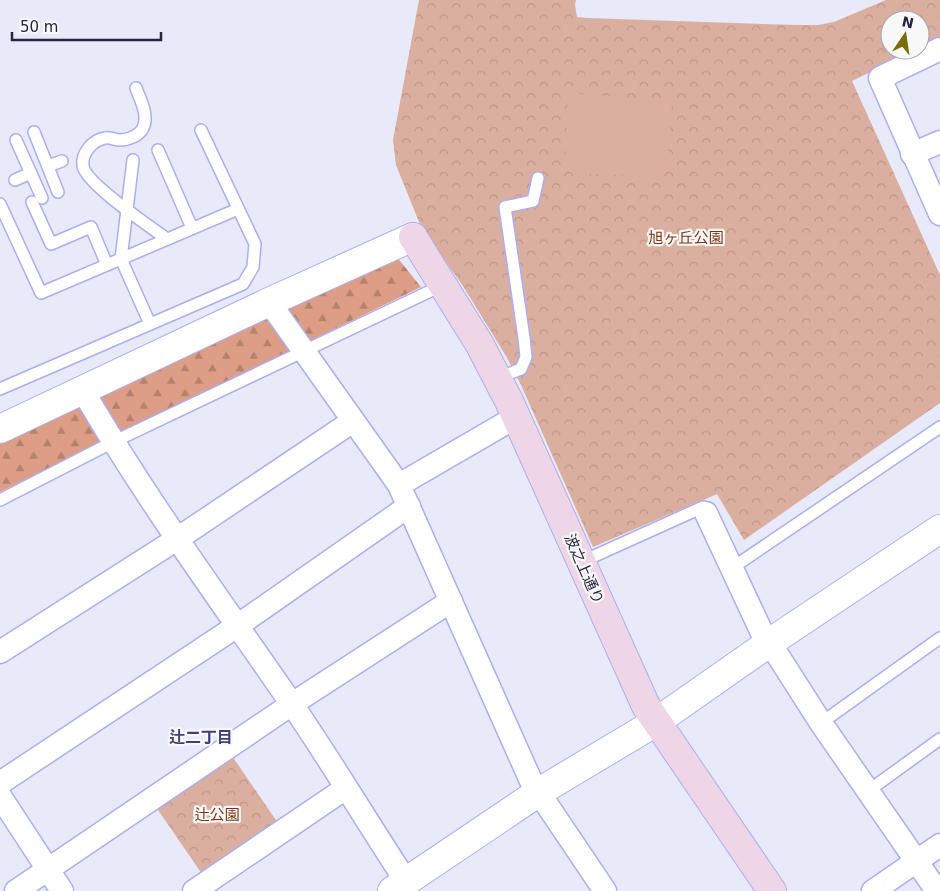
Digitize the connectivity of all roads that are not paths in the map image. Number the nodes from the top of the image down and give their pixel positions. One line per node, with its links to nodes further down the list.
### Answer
1 (940, 49): 8 (street)
2 (136, 88): 17 (lane)
3 (201, 130): 18 (lane)
4 (34, 132): 11 (lane)
5 (16, 140): 12 (lane)
6 (940, 142): 8 (street)
7 (158, 150): 20 (lane)
8 (912, 154): 19 (street)
9 (133, 160): 17 (lane)
10 (62, 161): 11 (lane)
11 (48, 166): 15 (lane)
12 (31, 173): 14 (lane); 24 (lane)
13 (538, 178): 29 (lane)
14 (15, 180)
15 (58, 192)
16 (0, 204): 24 (lane)
17 (127, 209): 22 (lane); 23 (lane)
18 (238, 209): 20 (lane); 27 (lane)
19 (940, 214)
20 (192, 228): 22 (lane)
21 (413, 237): 25 (main road, 波之上通り); 26 (street)
22 (167, 239): 23 (lane)
23 (121, 259): 24 (lane); 27 (lane)
24 (108, 265)
25 (443, 285): 28 (lane); 29 (main road, 波之上通り)
26 (270, 302): 28 (street); 31 (street)
27 (150, 324): 30 (lane)
28 (303, 351): 33 (street); 36 (lane)
29 (497, 378): 32 (main road, 波之上通り)
30 (0, 389)
31 (83, 391): 35 (street); 36 (street)
32 (516, 417): 37 (street); 43 (main road, 波之上通り)
33 (353, 421): 37 (street); 42 (street)
34 (940, 427): 44 (lane)
35 (0, 429)
36 (113, 442): 38 (lane); 42 (street)
37 (399, 485): 39 (street)
38 (0, 500)
39 (409, 506): 45 (street); 46 (street)
40 (706, 513): 43 (lane); 44 (street)
41 (939, 530): 48 (street)
42 (177, 539): 46 (street); 49 (street)
43 (581, 562): 51 (main road, 波之上通り)
44 (732, 568): 48 (street)
45 (451, 601): 50 (street); 57 (street)
46 (237, 626): 50 (street); 54 (street)
47 (940, 638): 52 (lane)
48 (768, 643): 51 (street); 52 (street)
49 (0, 652)
50 (292, 704): 55 (street); 61 (street)
51 (656, 722): 57 (street); 67 (main road, 波之上通り)
52 (821, 723): 56 (street)
53 (940, 739): 56 (lane)
54 (0, 783)
55 (346, 788): 62 (street); 65 (street)
56 (868, 791): 60 (street)
57 (539, 792): 62 (street); 66 (street)
58 (0, 796): 61 (street)
59 (940, 845): 60 (street)
60 (916, 861): 68 (street); 69 (street)
61 (47, 869): 63 (street); 64 (street)
62 (399, 886)
63 (16, 891)
64 (62, 891)
65 (194, 891)
66 (605, 891)
67 (772, 891)
68 (873, 891)
69 (937, 891)

